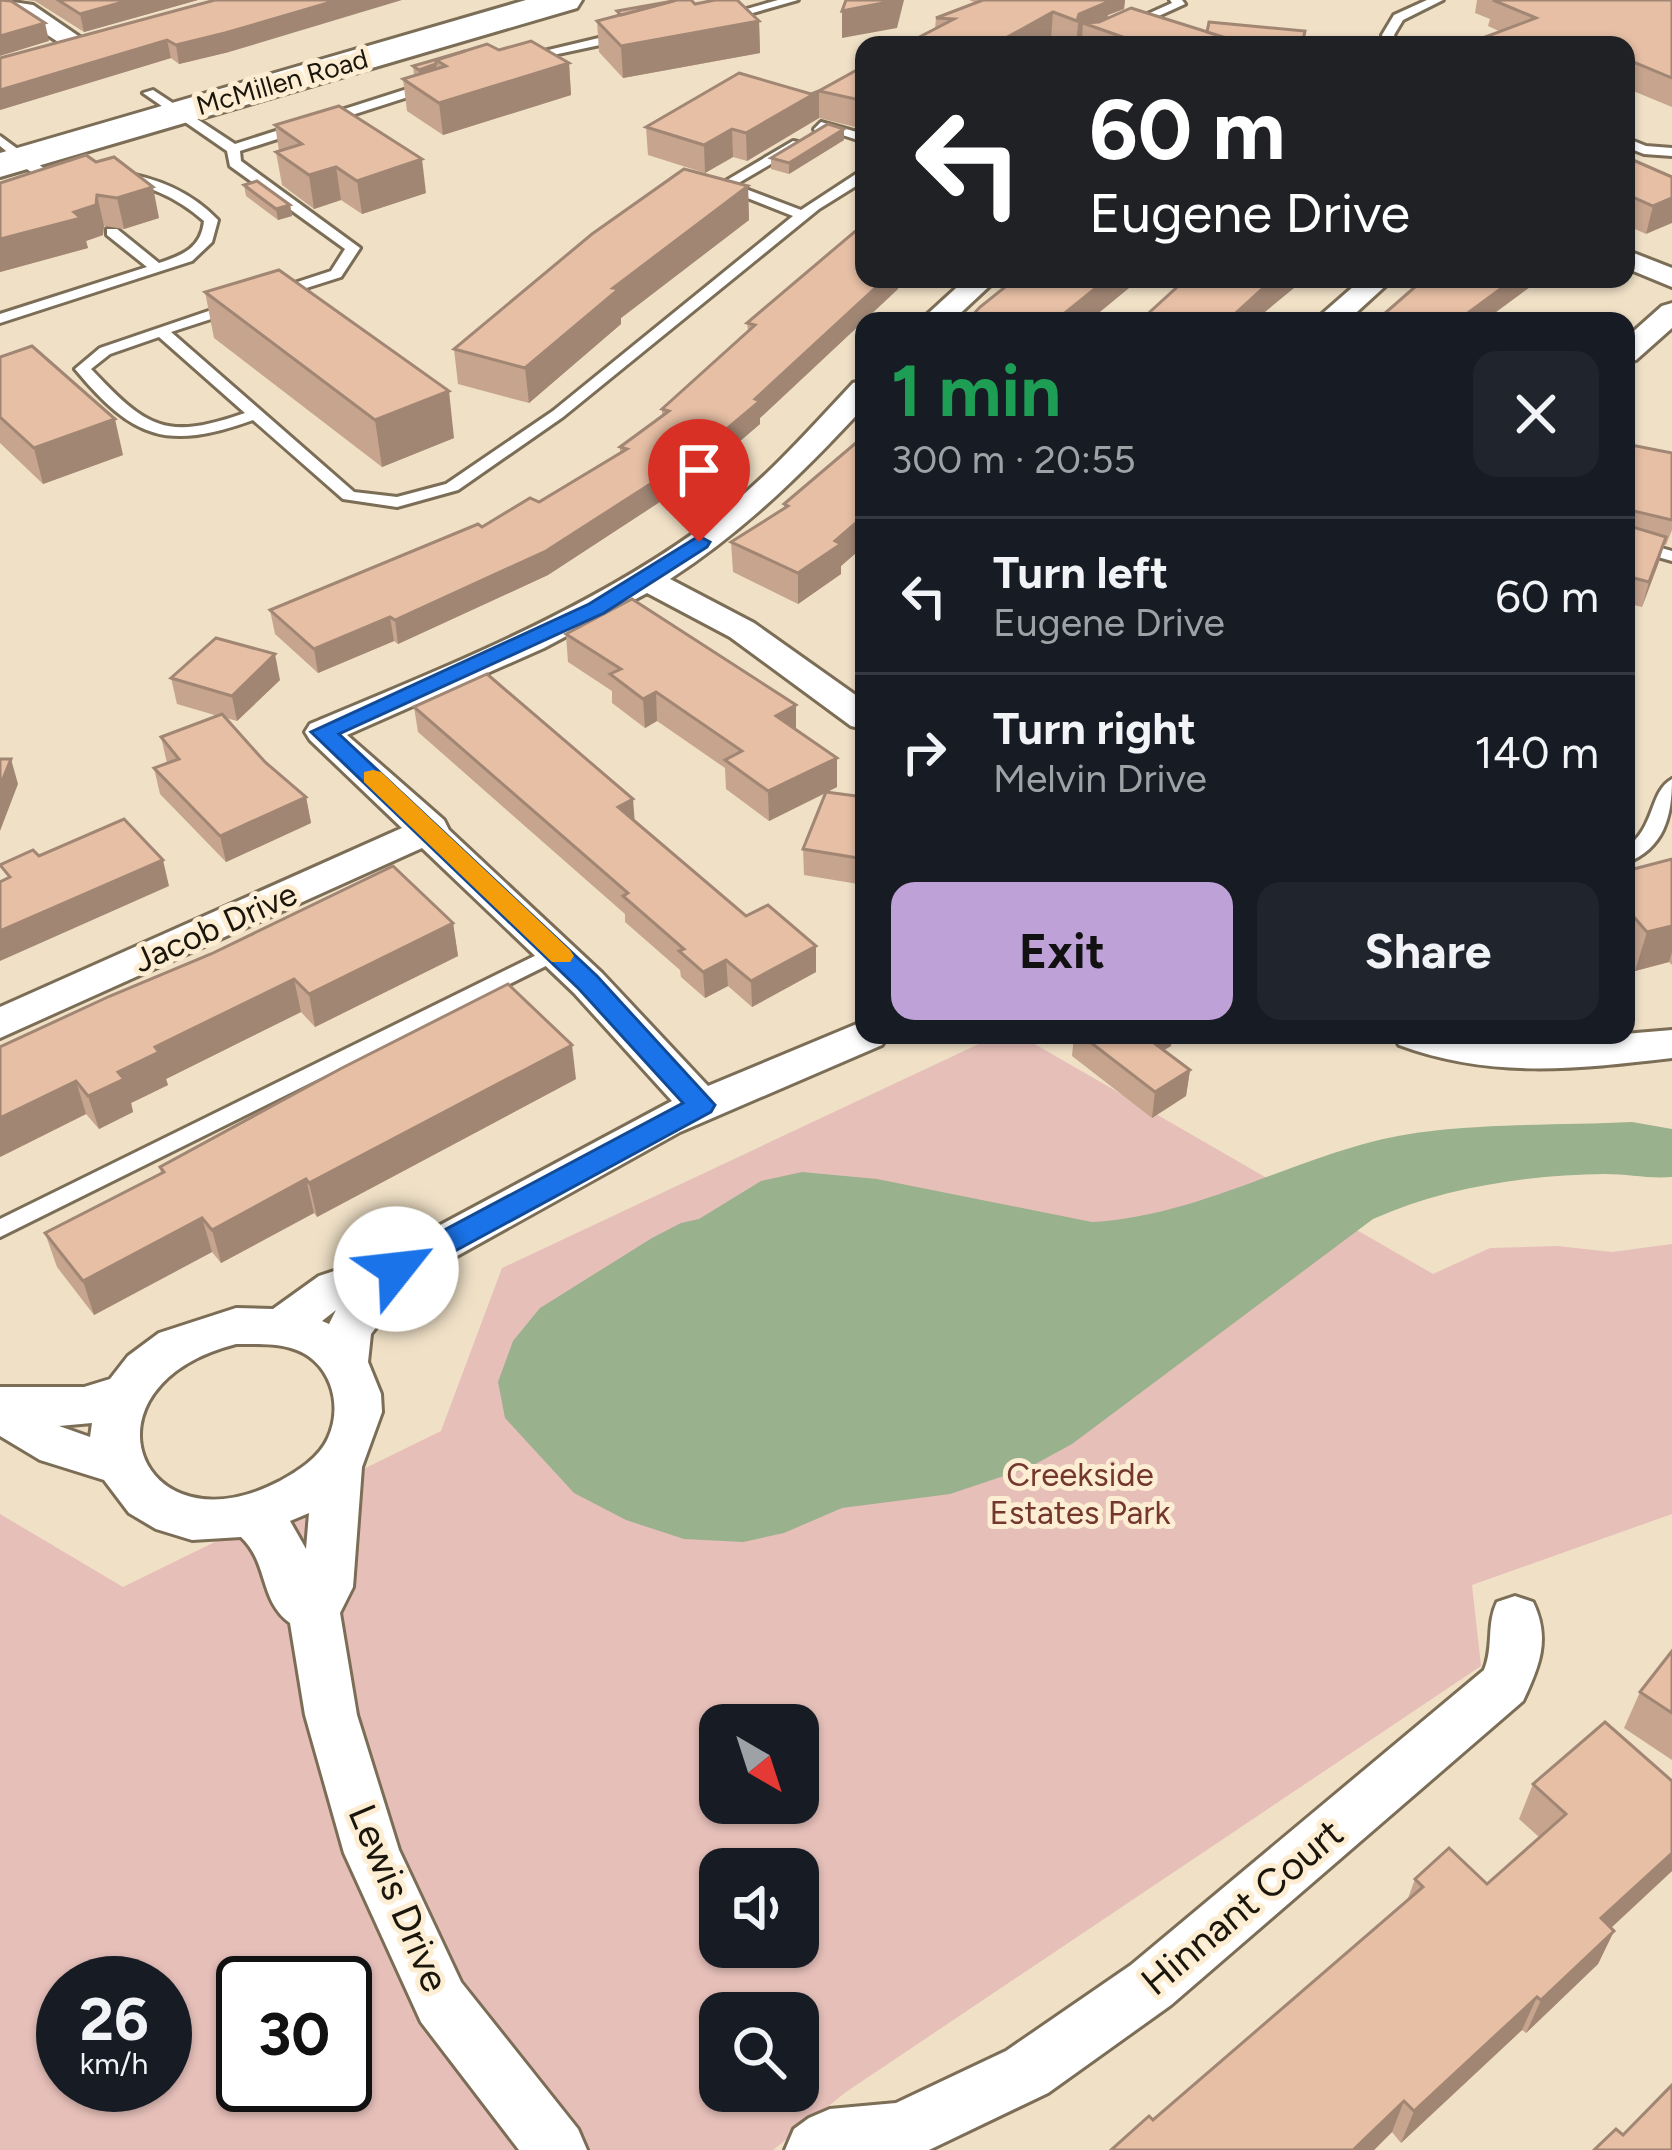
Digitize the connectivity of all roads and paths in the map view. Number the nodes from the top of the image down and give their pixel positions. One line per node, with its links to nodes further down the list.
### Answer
1 (467, 0): 14 (main road, McMillen Road)
2 (564, 0): 14 (main road, McMillen Road)
3 (789, 0): 7 (lane)
4 (1176, 0): 9 (lane)
5 (1437, 0): 10 (lane)
6 (0, 4): 11 (street)
7 (710, 20)
8 (643, 32): 12 (lane)
9 (1108, 36)
10 (1388, 36)
11 (40, 57)
12 (500, 64)
13 (457, 77): 17 (lane)
14 (163, 103): 17 (lane); 19 (main road, McMillen Road)
15 (855, 135): 24 (lane)
16 (1635, 146): 18 (lane)
17 (233, 149): 35 (lane)
18 (1672, 152)
19 (15, 156): 21 (lane); 23 (lane)
20 (92, 174): 27 (lane)
21 (71, 177)
22 (855, 181): 24 (lane)
23 (63, 194)
24 (802, 215): 38 (lane)
25 (112, 232): 27 (lane)
26 (1635, 262): 28 (street)
27 (157, 268): 34 (lane)
28 (1672, 278)
29 (973, 288): 31 (street)
30 (1368, 288): 32 (street)
31 (945, 312)
32 (1340, 312)
33 (1672, 312): 36 (street)
34 (0, 319)
35 (161, 331): 38 (lane); 38 (lane)
36 (1635, 346)
37 (855, 398): 41 (street)
38 (256, 414)
39 (1635, 546): 40 (lane)
40 (1672, 556)
41 (643, 578): 42 (street); 44 (street)
42 (855, 712)
43 (1672, 785): 45 (lane)
44 (431, 829): 46 (street); 47 (street, Jacob Drive)
45 (1635, 851)
46 (557, 952): 51 (street); 52 (lane)
47 (0, 1024)
48 (855, 1040): 51 (street)
49 (1432, 1044): 50 (street)
50 (1672, 1044)
51 (701, 1105): 53 (street)
52 (0, 1229)
53 (396, 1269): 54 (street); 55 (street)
54 (284, 1326): 55 (street); 56 (street)
55 (345, 1361): 58 (street)
56 (125, 1394): 57 (street); 59 (street)
57 (4, 1407): 59 (street)
58 (338, 1464): 60 (street); 61 (street, Lewis Drive)
59 (120, 1465): 60 (street)
60 (250, 1516): 61 (street, Lewis Drive)
61 (314, 1612): 64 (street, Lewis Drive)
62 (1515, 1618): 63 (street, Hinnant Court)
63 (894, 2142): 65 (street, Hinnant Court)
64 (557, 2150)
65 (815, 2150)

